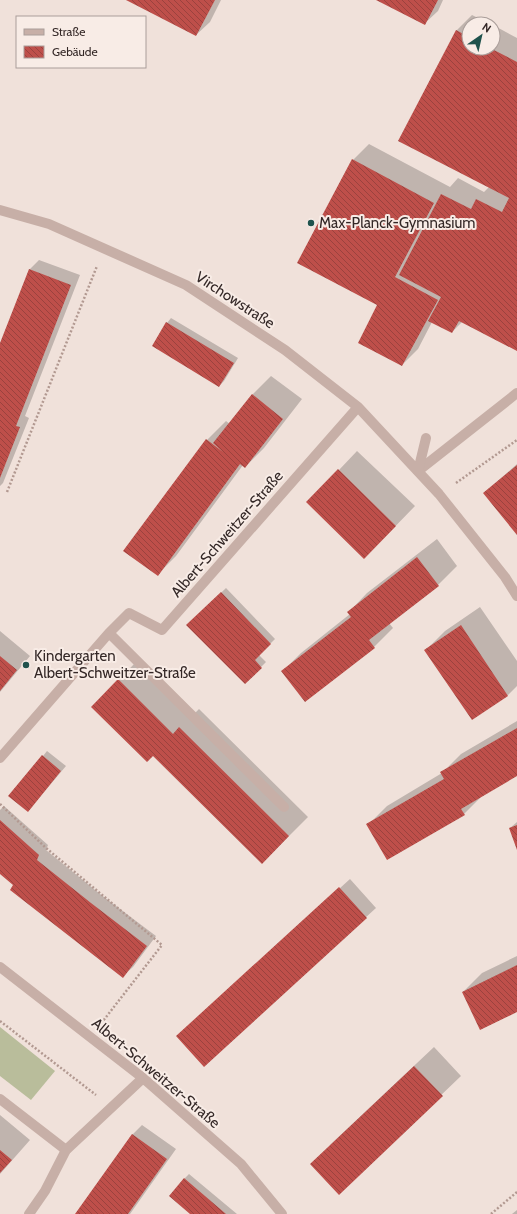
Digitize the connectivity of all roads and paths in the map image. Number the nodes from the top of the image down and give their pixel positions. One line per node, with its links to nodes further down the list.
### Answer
1 (0, 210): 2 (street, Virchowstraße)
2 (104, 248): 4 (street, Virchowstraße); 8 (path)
3 (517, 393): 7 (street)
4 (358, 407): 7 (street, Virchowstraße); 11 (street, Albert-Schweitzer-Straße)
5 (426, 438): 7 (street)
6 (517, 440): 9 (path)
7 (418, 471): 9 (street, Virchowstraße)
8 (7, 492)
9 (439, 494): 10 (street, Virchowstraße)
10 (517, 596)
11 (109, 633): 12 (street, Albert-Schweitzer-Straße); 14 (street)
12 (0, 758)
13 (0, 804): 17 (path)
14 (284, 807)
15 (0, 967): 17 (street, Albert-Schweitzer-Straße)
16 (0, 1021): 20 (path)
17 (90, 1038): 18 (street, Albert-Schweitzer-Straße)
18 (143, 1078): 20 (street); 24 (street, Albert-Schweitzer-Straße)
19 (0, 1100): 21 (street)
20 (112, 1107): 21 (street)
21 (66, 1150): 23 (street)
22 (517, 1192): 25 (path)
23 (29, 1214)
24 (282, 1214)
25 (491, 1214)

